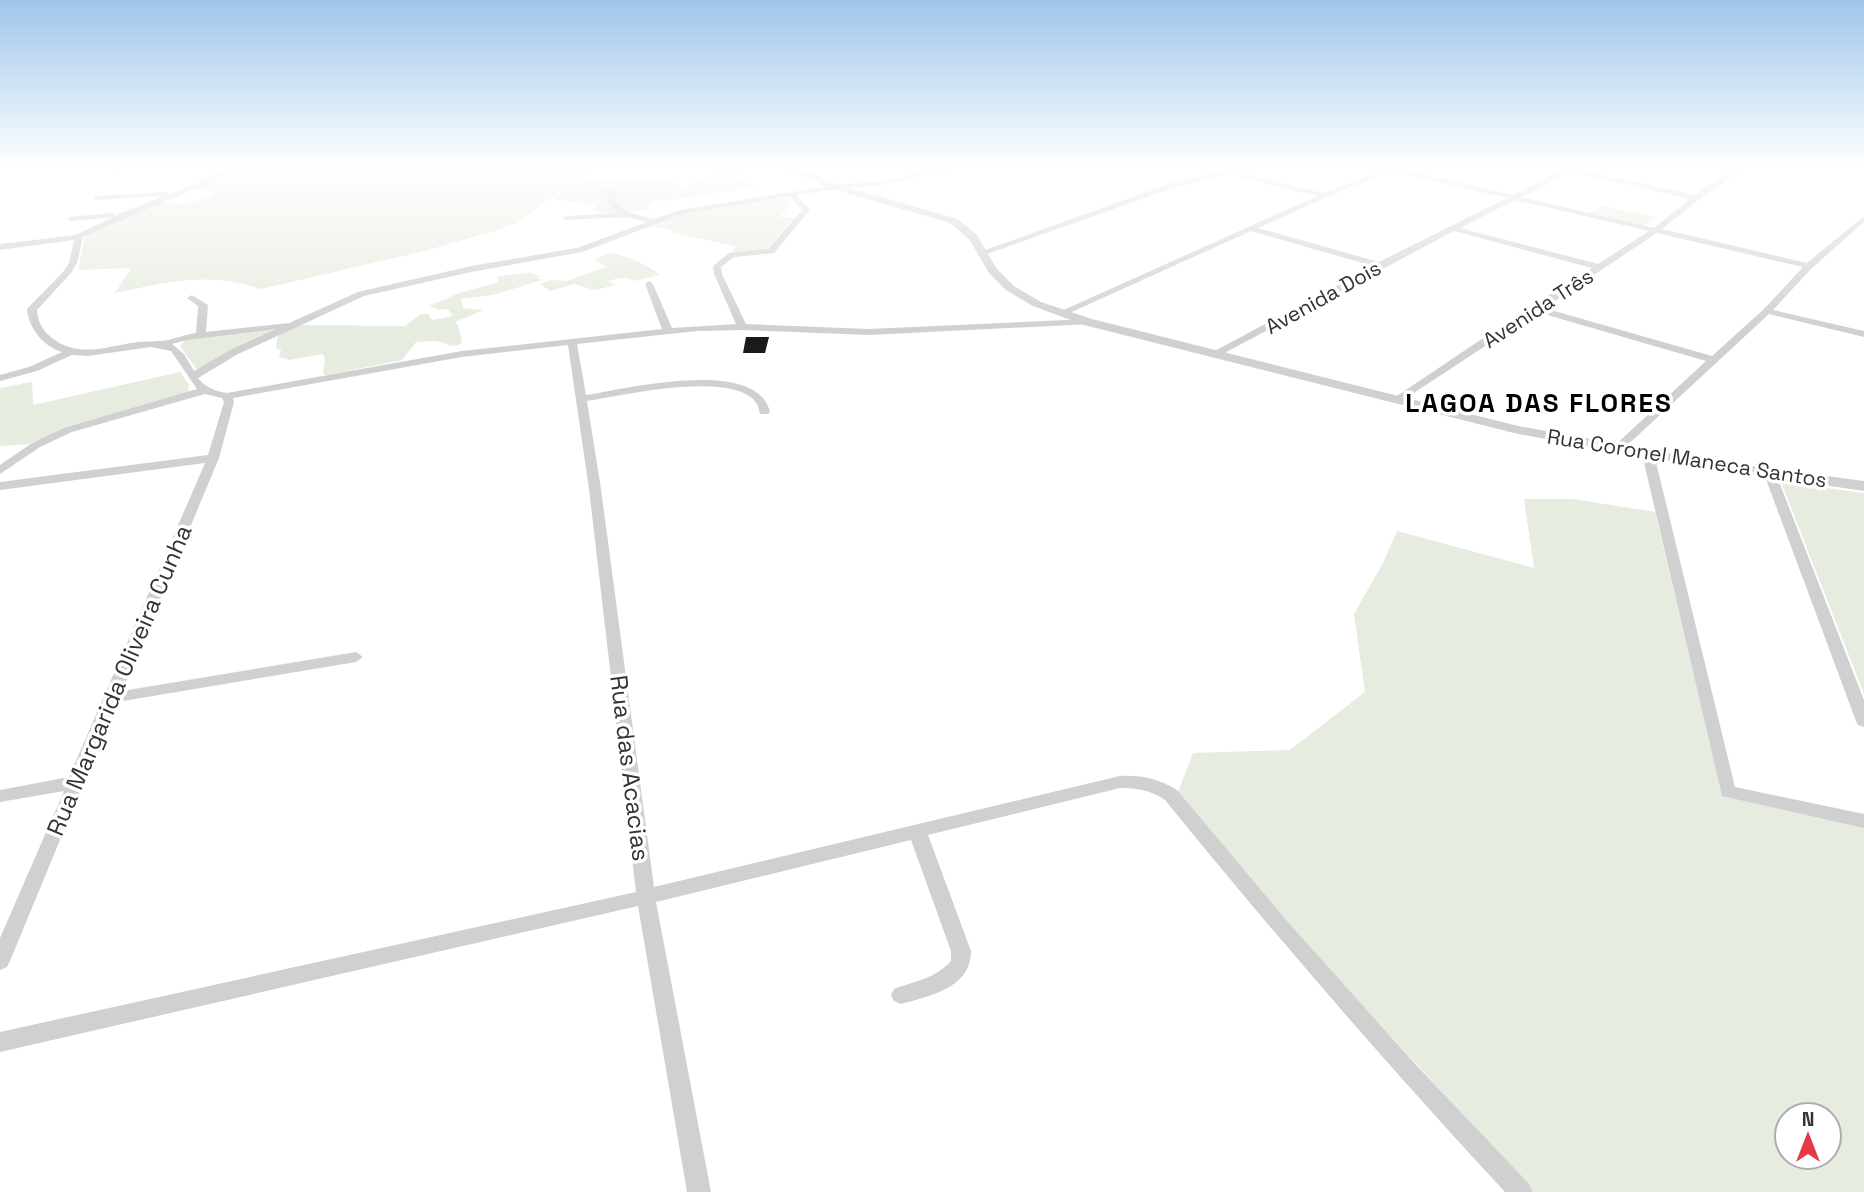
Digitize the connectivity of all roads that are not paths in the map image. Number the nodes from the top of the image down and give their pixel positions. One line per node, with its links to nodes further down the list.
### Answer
1 (115, 220): 18 (street)
2 (647, 220): 12 (street)
3 (658, 220): 12 (street)
4 (798, 220): 31 (street)
5 (949, 220): 20 (street, Rua Coronel Maneca Santos)
6 (1075, 220): 20 (street)
7 (1273, 220): 14 (street)
8 (1468, 220): 13 (street, Avenida Dois)
9 (1605, 220): 16 (street)
10 (1670, 220): 16 (street, Avenida Três)
11 (1862, 220): 15 (street)
12 (653, 221): 30 (street)
13 (1452, 228): 21 (street, Avenida Dois); 23 (street)
14 (1253, 229): 21 (street); 28 (street)
15 (1850, 230): 17 (street); 22 (street)
16 (1655, 231): 22 (street); 23 (street, Avenida Três)
17 (1864, 233)
18 (79, 237): 19 (street); 37 (street)
19 (0, 247)
20 (981, 253): 28 (street, Rua Coronel Maneca Santos)
21 (1380, 265): 38 (street, Avenida Dois)
22 (1809, 266): 27 (street)
23 (1599, 267): 26 (street, Avenida Três)
24 (649, 285): 32 (street)
25 (192, 298): 34 (street)
26 (1534, 308): 39 (street); 45 (street, Avenida Três)
27 (1767, 311): 33 (street); 39 (street)
28 (1062, 313): 29 (street, Rua Coronel Maneca Santos)
29 (1088, 321): 31 (street); 38 (street, Rua Coronel Maneca Santos)
30 (295, 324): 34 (street); 40 (street)
31 (742, 327): 32 (street)
32 (668, 331): 35 (street)
33 (1864, 334)
34 (201, 335): 36 (street)
35 (572, 342): 43 (street); 44 (street, Rua das Acacias)
36 (163, 344): 37 (street); 40 (street)
37 (71, 352): 41 (street)
38 (1215, 355): 45 (street, Rua Coronel Maneca Santos)
39 (1713, 360): 47 (street)
40 (192, 377): 42 (street)
41 (0, 378)
42 (203, 391): 43 (street); 50 (street)
43 (227, 397): 49 (street, Rua Margarida Oliveira Cunha)
44 (582, 399): 46 (street); 61 (street, Rua das Acacias)
45 (1396, 400): 47 (street, Rua Coronel Maneca Santos)
46 (764, 412)
47 (1617, 449): 48 (street, Rua Coronel Maneca Santos)
48 (1648, 454): 51 (street, Rua Coronel Maneca Santos); 59 (street)
49 (213, 458): 52 (street); 55 (street, Rua Margarida Oliveira Cunha)
50 (0, 470)
51 (1770, 474): 53 (street, Rua Coronel Maneca Santos); 56 (street)
52 (0, 486)
53 (1864, 486)
54 (356, 657): 55 (street)
55 (111, 698): 57 (street, Rua Margarida Oliveira Cunha)
56 (1864, 721)
57 (76, 782): 58 (street); 62 (street, Rua Margarida Oliveira Cunha)
58 (0, 796)
59 (1864, 821)
60 (917, 831): 61 (street); 63 (street); 66 (street)
61 (646, 897): 64 (street); 65 (street, Rua das Acacias)
62 (0, 961)
63 (901, 995)
64 (0, 1042)
65 (699, 1192)
66 (1521, 1192)

